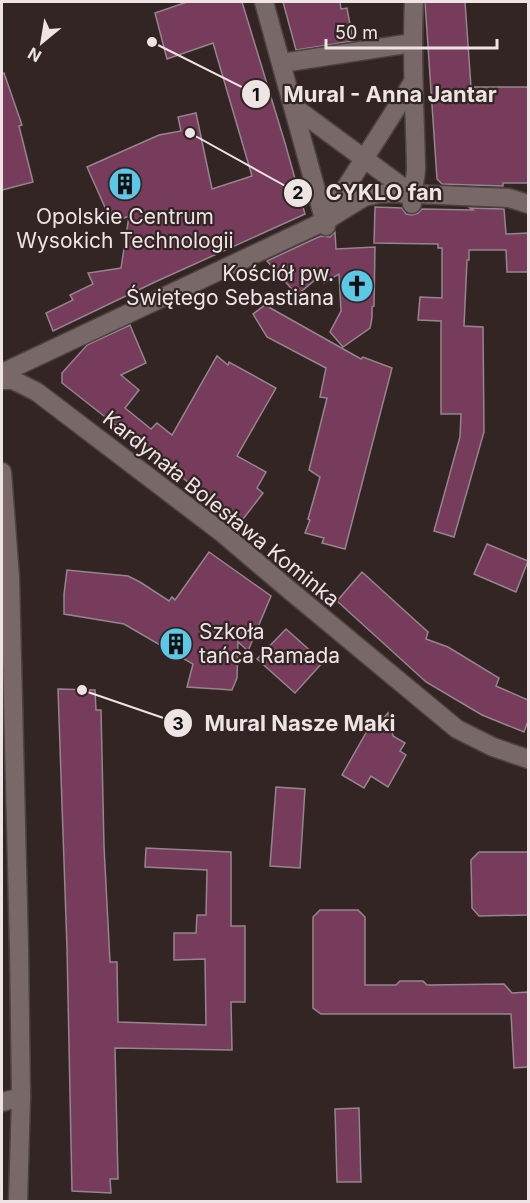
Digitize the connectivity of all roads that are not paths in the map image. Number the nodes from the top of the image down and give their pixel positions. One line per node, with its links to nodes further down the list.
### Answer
1 (264, 2): 4 (street)
2 (414, 2): 3 (street)
3 (412, 39): 4 (street); 5 (street)
4 (281, 60): 6 (street)
5 (413, 82): 7 (street); 8 (street)
6 (294, 107): 7 (street); 10 (street)
7 (364, 159): 8 (street); 10 (street)
8 (412, 199): 9 (street); 10 (street)
9 (528, 204)
10 (326, 224): 11 (street)
11 (21, 364): 12 (street); 14 (street)
12 (2, 373)
13 (2, 380): 14 (street, Kardynała Bolesława Kominka)
14 (21, 384): 17 (street, Kardynała Bolesława Kominka)
15 (2, 472): 16 (street)
16 (6, 577): 18 (street)
17 (528, 759)
18 (21, 1097): 19 (street); 20 (street)
19 (2, 1102)
20 (18, 1202)

